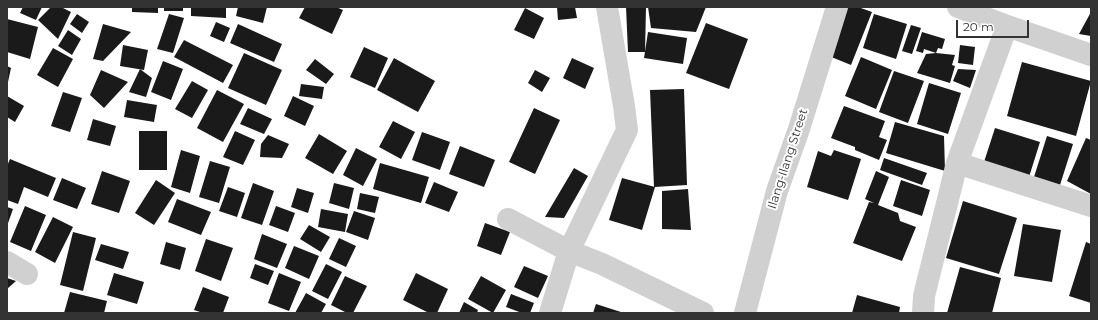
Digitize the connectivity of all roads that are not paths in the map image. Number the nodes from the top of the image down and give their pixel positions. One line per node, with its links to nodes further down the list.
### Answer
1 (608, 7): 9 (street)
2 (837, 7): 14 (street, Ilang-Ilang Street)
3 (958, 7): 4 (street)
4 (1007, 26): 5 (street); 6 (street)
5 (1091, 55)
6 (957, 163): 7 (street); 15 (street)
7 (1091, 206)
8 (508, 219): 9 (street)
9 (571, 252): 12 (street); 13 (street)
10 (7, 262): 11 (street)
11 (27, 274)
12 (550, 313)
13 (703, 313)
14 (745, 313)
15 (923, 313)

